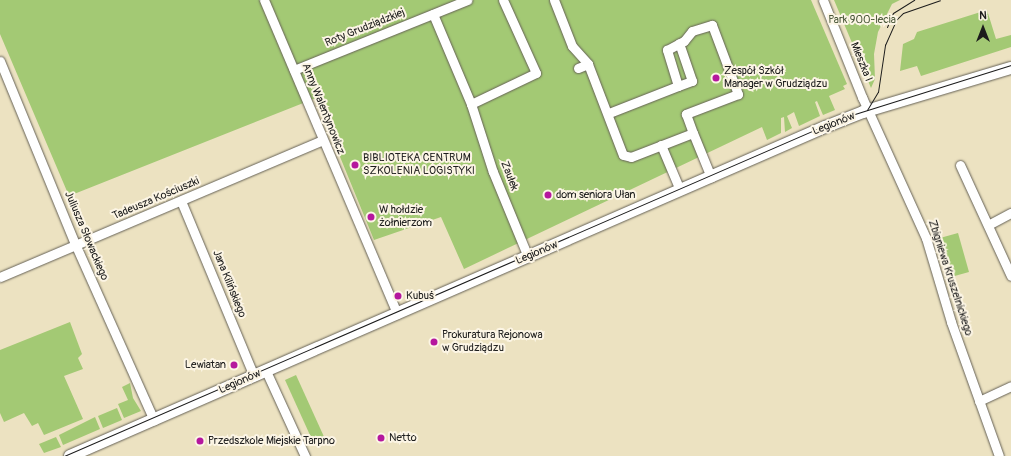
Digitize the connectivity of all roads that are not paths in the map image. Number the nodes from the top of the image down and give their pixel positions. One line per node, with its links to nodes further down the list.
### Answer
1 (264, 0): 12 (street, Anny Walentynowicz)
2 (467, 0): 6 (street, Roty Grudziądzkiej)
3 (503, 0): 14 (street)
4 (554, 0): 9 (street)
5 (823, 0): 15 (street, Mieszka I)
6 (433, 14): 12 (street, Roty Grudziądzkiej); 14 (street, Zaułek)
7 (679, 43): 13 (street); 13 (street); 17 (street)
8 (0, 61): 26 (street, Juliusza Słowackiego)
9 (588, 64): 10 (street); 16 (street)
10 (578, 68)
11 (1011, 68): 15 (street, Legionów)
12 (294, 70): 18 (street, Anny Walentynowicz)
13 (678, 86): 16 (street)
14 (471, 104): 27 (street, Zaułek)
15 (868, 111): 21 (street, Legionów); 34 (street, Zbigniewa Kruszelnickiego)
16 (609, 113): 19 (street)
17 (693, 133): 19 (street); 21 (street)
18 (322, 140): 23 (street, Tadeusza Kościuszki); 30 (street, Anny Walentynowicz)
19 (661, 145): 22 (street)
20 (960, 165): 25 (street)
21 (711, 177): 22 (street, Legionów)
22 (680, 190): 27 (street, Legionów)
23 (181, 200): 26 (street, Tadeusza Kościuszki); 32 (street, Jana Kilińskiego)
24 (1011, 213): 25 (street)
25 (988, 224): 28 (street)
26 (76, 246): 29 (street, Tadeusza Kościuszki); 35 (street, Juliusza Słowackiego)
27 (528, 257): 30 (street, Legionów)
28 (1011, 276)
29 (0, 278)
30 (397, 314): 31 (street, Legionów)
31 (266, 371): 32 (street, Legionów); 37 (street)
32 (254, 376): 35 (street, Legionów)
33 (1011, 386): 34 (street)
34 (979, 401): 38 (street, Zbigniewa Kruszelnickiego)
35 (154, 420): 36 (street, Legionów)
36 (75, 455)
37 (305, 456)
38 (999, 456)

